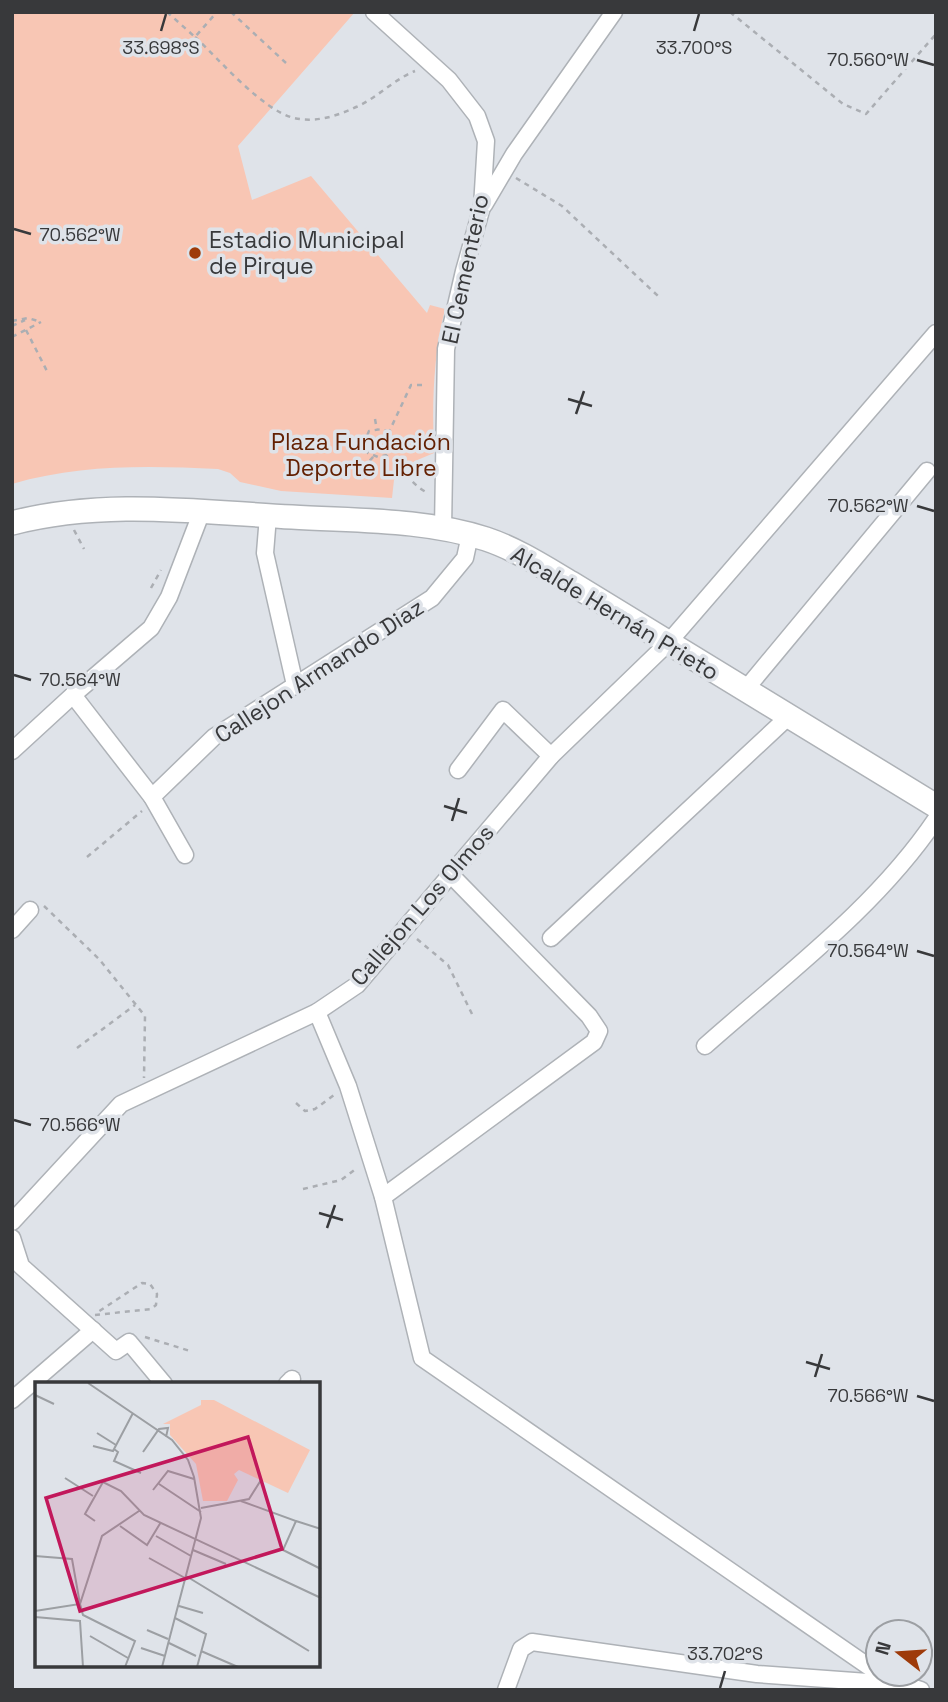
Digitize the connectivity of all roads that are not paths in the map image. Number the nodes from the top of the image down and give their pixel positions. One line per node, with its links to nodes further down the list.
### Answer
1 (374, 12): 3 (street, El Cementerio)
2 (614, 12): 3 (street)
3 (482, 207): 9 (street, El Cementerio)
4 (936, 333): 11 (street, Callejon Los Olmos)
5 (927, 471): 13 (street)
6 (202, 511): 7 (main road, Alcalde Hernán Prieto); 8 (main road, Alcalde Hernán Prieto); 14 (street)
7 (268, 516): 9 (main road, Alcalde Hernán Prieto); 12 (street)
8 (12, 523)
9 (443, 528): 10 (main road, Alcalde Hernán Prieto)
10 (470, 534): 11 (main road, Alcalde Hernán Prieto); 12 (street, Callejon Armando Diaz)
11 (668, 643): 13 (main road, Alcalde Hernán Prieto); 17 (street, Callejon Los Olmos)
12 (295, 685): 19 (street, Callejon Armando Diaz)
13 (745, 690): 15 (main road, Alcalde Hernán Prieto)
14 (73, 695): 16 (street); 19 (street)
15 (788, 717): 20 (main road, Alcalde Hernán Prieto); 25 (street)
16 (12, 751)
17 (551, 756): 18 (street); 22 (street, Callejon Los Olmos)
18 (458, 770)
19 (150, 794): 21 (street)
20 (934, 805): 27 (street)
21 (185, 855)
22 (449, 873): 26 (street, Callejon Los Olmos); 28 (street)
23 (37, 908): 24 (street)
24 (12, 930)
25 (551, 938)
26 (317, 1012): 28 (street); 29 (street, Callejon Los Olmos)
27 (705, 1046)
28 (383, 1197): 34 (street)
29 (12, 1222)
30 (12, 1238): 31 (street)
31 (89, 1327): 32 (street); 33 (street)
32 (162, 1382)
33 (12, 1400)
34 (864, 1664)
35 (864, 1684): 36 (street)
36 (506, 1690)

